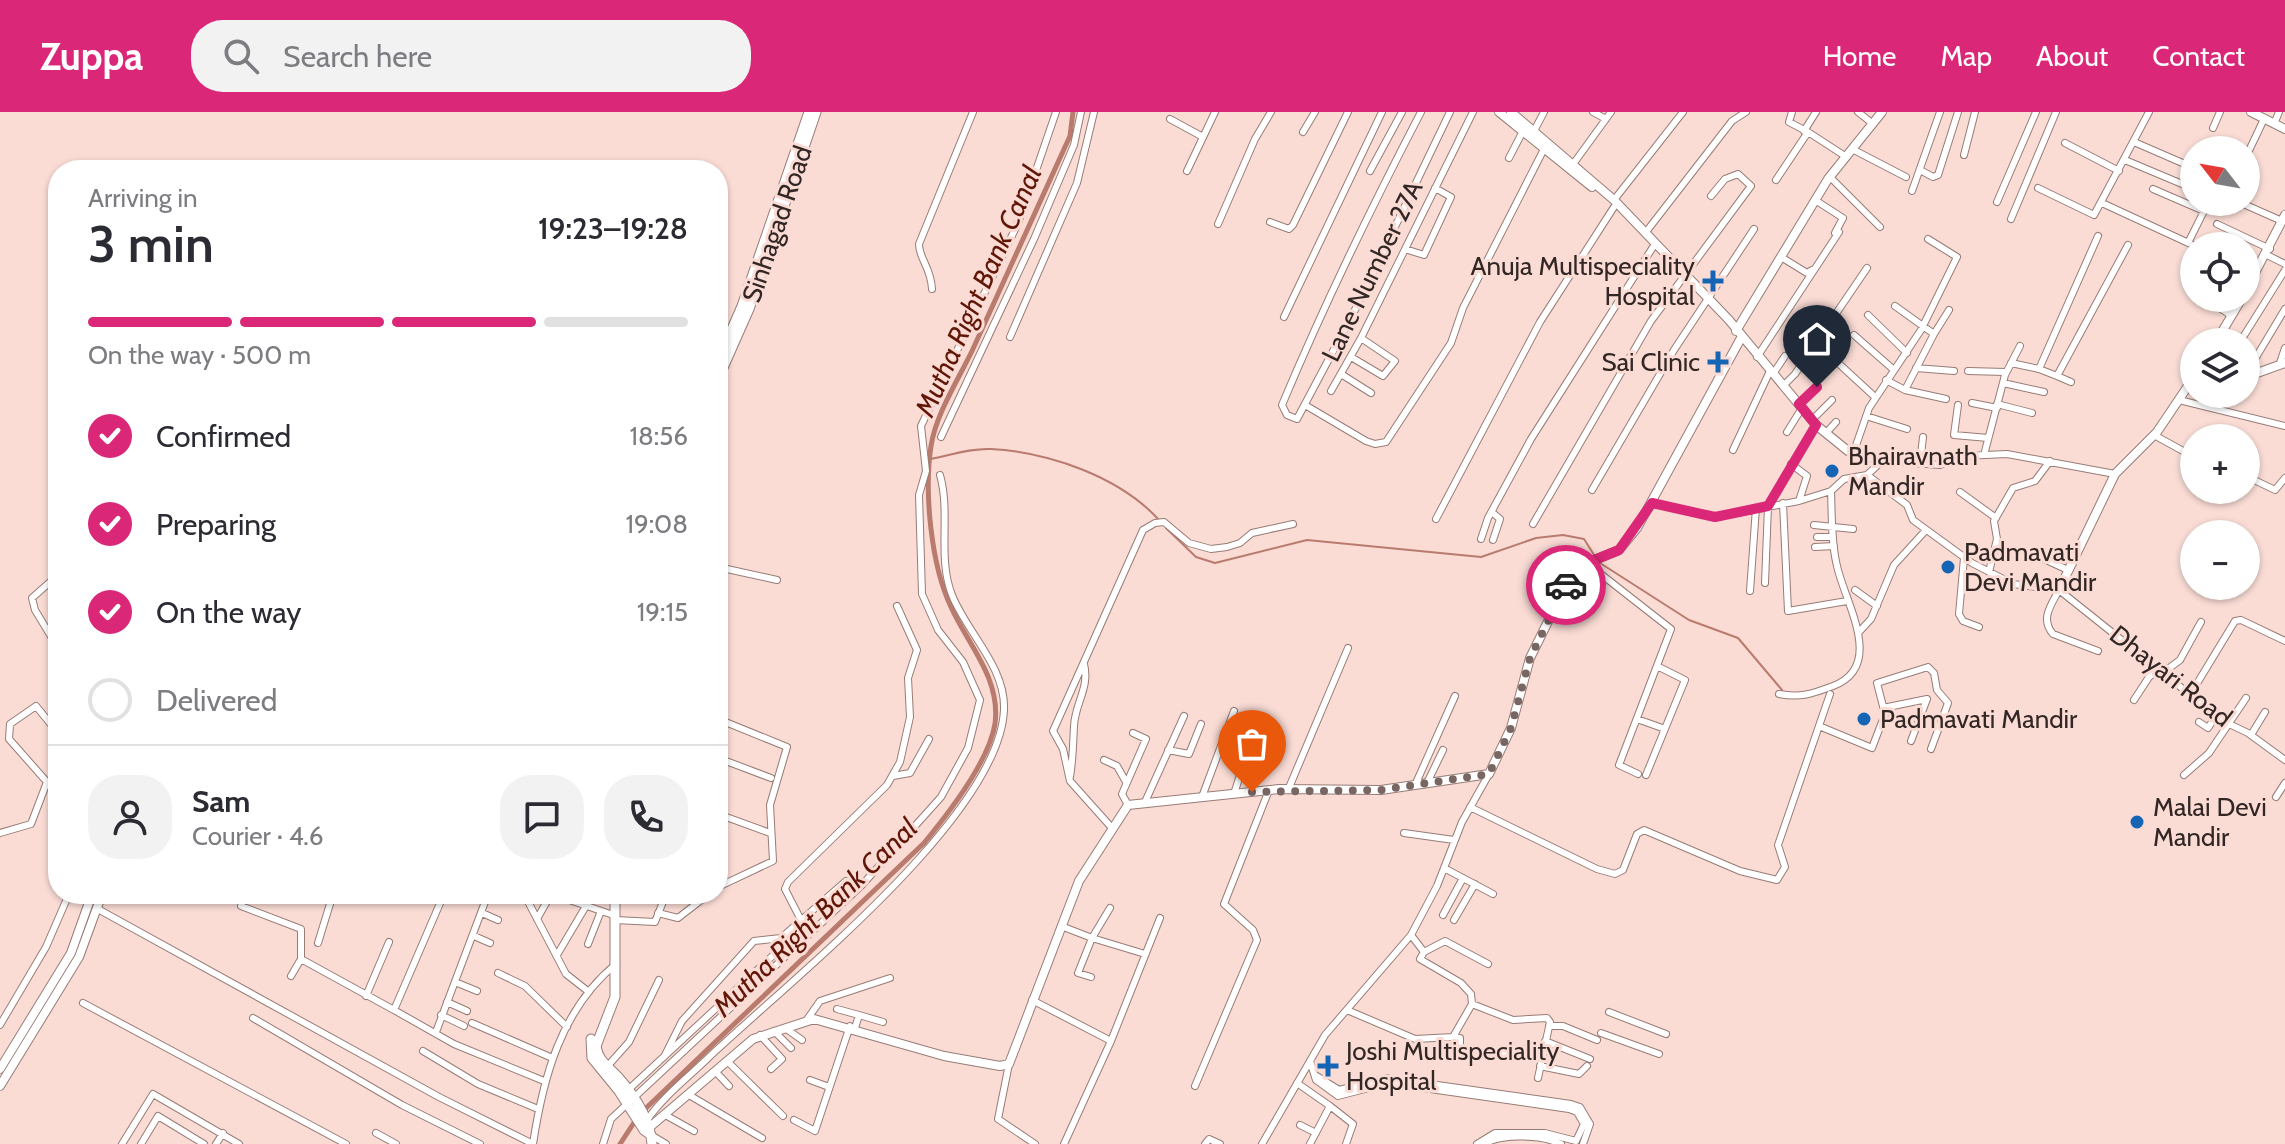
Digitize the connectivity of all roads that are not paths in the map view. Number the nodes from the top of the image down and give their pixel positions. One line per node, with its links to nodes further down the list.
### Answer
1 (809, 112): 63 (main road, Sinhagad Road)
2 (816, 112): 63 (main road, Sinhagad Road)
3 (973, 112): 102 (street)
4 (1056, 112): 402 (street)
5 (1081, 112): 170 (street)
6 (1094, 112): 120 (street)
7 (1215, 112): 49 (street)
8 (1271, 112): 82 (street)
9 (1315, 112): 46 (street)
10 (1348, 112): 81 (street)
11 (1382, 112): 112 (street)
12 (1402, 112): 61 (street)
13 (1421, 112): 157 (street)
14 (1450, 112): 157 (street, Lane Number 27A)
15 (1473, 112): 68 (street)
16 (1499, 112): 44 (street)
17 (1511, 112): 45 (street)
18 (1544, 112): 45 (street)
19 (1593, 112): 38 (street)
20 (1611, 112): 38 (street)
21 (1683, 112): 75 (street)
22 (1746, 112): 87 (street)
23 (1792, 112): 47 (street)
24 (1816, 112): 47 (street)
25 (1858, 112): 40 (street)
26 (1882, 112): 40 (street)
27 (1940, 112): 59 (street)
28 (1958, 112): 59 (street)
29 (1975, 112): 54 (street)
30 (2036, 112): 74 (street)
31 (2056, 112): 80 (street)
32 (2137, 112): 36 (street)
33 (2220, 112): 42 (street)
34 (2251, 112): 39 (street)
35 (2279, 112): 41 (street)
36 (2148, 114): 50 (street)
37 (1170, 119): 49 (street)
38 (1606, 119): 58 (street)
39 (2264, 119): 41 (street); 48 (street)
40 (1873, 124): 53 (street)
41 (2274, 124): 43 (street)
42 (2213, 128)
43 (2285, 129)
44 (1523, 131): 52 (street); 55 (street)
45 (1534, 131): 52 (street)
46 (1303, 132)
47 (1806, 132): 53 (street); 66 (street)
48 (2256, 136)
49 (1203, 137): 60 (street)
50 (2134, 142): 56 (street); 57 (street)
51 (2065, 143): 62 (street)
52 (1545, 145): 58 (street); 157 (street)
53 (1848, 153): 64 (street); 65 (street)
54 (1964, 155)
55 (1509, 158)
56 (2125, 160): 62 (street); 67 (street)
57 (2180, 162)
58 (1571, 167): 75 (street)
59 (1920, 170): 71 (street)
60 (1187, 171)
61 (1370, 171)
62 (2119, 171): 76 (street)
63 (791, 175): 105 (main road, Sinhagad Road)
64 (1830, 177): 73 (street); 85 (street)
65 (1906, 177)
66 (1776, 180)
67 (2180, 183)
68 (1435, 188): 78 (street); 84 (street)
69 (2038, 188): 76 (street)
70 (2153, 189): 89 (street)
71 (1912, 191)
72 (1711, 196): 101 (street)
73 (1815, 200): 97 (street); 97 (street)
74 (1997, 202)
75 (1614, 203): 87 (street); 94 (street); 196 (street)
76 (2102, 203): 92 (street)
77 (2260, 209): 79 (street)
78 (1420, 218): 84 (street); 95 (street)
79 (2284, 218): 96 (street)
80 (2011, 219)
81 (1270, 222)
82 (1218, 224)
83 (2217, 224): 96 (street)
84 (1438, 227): 95 (street)
85 (1880, 227)
86 (1754, 229): 103 (street)
87 (1646, 232): 101 (street)
88 (1839, 232): 129 (street)
89 (2196, 232)
90 (2098, 236): 134 (street)
91 (1928, 239): 113 (street)
92 (2180, 239)
93 (2128, 245): 142 (street)
94 (1653, 247): 101 (street); 194 (street)
95 (1405, 249): 121 (street)
96 (2268, 252): 98 (street); 99 (street)
97 (1781, 257): 116 (street)
98 (2260, 262)
99 (2285, 267): 115 (street)
100 (1867, 268): 146 (street)
101 (1683, 275): 103 (street); 198 (street)
102 (932, 289)
103 (1707, 300): 116 (street); 186 (street)
104 (1895, 306): 113 (street)
105 (745, 307): 117 (main road, Sinhagad Road); 125 (main road, Sinhagad Road)
106 (2285, 309): 122 (street)
107 (1949, 310): 118 (street)
108 (2226, 312): 111 (street)
109 (2234, 312): 111 (street)
110 (1868, 315): 126 (street)
111 (2232, 316): 114 (street)
112 (1284, 317)
113 (1921, 324): 118 (street); 126 (street)
114 (2225, 328)
115 (2248, 328)
116 (1736, 332): 129 (street); 190 (street)
117 (728, 334)
118 (1934, 334): 133 (street)
119 (1854, 335): 135 (street)
120 (1010, 337)
121 (1361, 338): 128 (street); 128 (street)
122 (2260, 345)
123 (2020, 346): 131 (street)
124 (2285, 348): 132 (street)
125 (728, 352)
126 (1907, 353): 135 (street)
127 (1785, 356): 139 (street)
128 (1351, 357): 141 (street)
129 (1757, 357): 139 (street)
130 (1837, 362): 152 (street)
131 (2011, 363): 134 (street); 140 (street)
132 (2282, 363): 138 (street)
133 (1916, 368): 136 (street); 148 (street)
134 (2039, 369): 142 (street)
135 (1894, 370): 143 (street)
136 (1954, 371)
137 (1968, 371): 140 (street)
138 (2260, 371)
139 (1772, 372): 146 (street); 174 (street)
140 (2006, 372): 145 (street)
141 (1341, 374): 149 (street); 151 (street)
142 (2057, 376): 144 (street)
143 (1886, 380): 148 (street); 152 (street)
144 (2071, 382)
145 (2003, 383): 150 (street); 160 (street)
146 (1784, 385): 159 (street)
147 (1817, 387): 159 (street)
148 (1905, 390): 153 (street)
149 (1331, 391)
150 (2044, 392)
151 (1371, 393)
152 (1875, 397): 162 (street)
153 (1946, 399)
154 (1832, 400): 163 (street)
155 (2179, 400): 165 (street); 169 (street)
156 (1972, 403): 160 (street)
157 (1305, 405)
158 (1958, 405): 172 (street)
159 (1800, 406): 163 (street); 167 (street)
160 (1997, 406): 161 (street); 172 (street)
161 (2032, 413)
162 (1866, 416): 166 (street); 175 (street)
163 (1814, 422): 168 (street); 179 (street)
164 (1836, 422): 168 (street)
165 (2285, 426)
166 (1907, 429)
167 (1787, 432)
168 (1826, 433): 175 (street)
169 (2154, 435): 173 (street); 181 (street)
170 (941, 437)
171 (1923, 437): 180 (street)
172 (1988, 438): 176 (street)
173 (2180, 449)
174 (1733, 450)
175 (1851, 452): 177 (street)
176 (1984, 455): 178 (street); 180 (street)
177 (1883, 460): 180 (street); 183 (street)
178 (2050, 461): 181 (street); 195 (street)
179 (1791, 464): 189 (street); 192 (street)
180 (1920, 464)
181 (2115, 474): 213 (street)
182 (940, 475): 411 (street)
183 (1867, 475): 187 (street); 202 (street)
184 (2285, 478): 185 (street)
185 (2260, 483)
186 (1592, 490)
187 (1831, 491): 189 (street); 200 (street)
188 (1960, 492): 195 (street)
189 (1799, 501): 191 (street)
190 (1652, 503): 193 (street); 211 (street)
191 (1783, 503): 192 (street); 221 (street)
192 (1768, 506): 193 (street); 216 (street)
193 (1756, 508): 220 (street)
194 (1494, 514): 205 (street); 206 (street)
195 (1996, 518): 214 (street)
196 (1436, 519)
197 (1293, 524): 231 (street)
198 (1533, 524)
199 (1814, 525): 200 (street)
200 (1833, 525): 201 (street); 204 (street)
201 (1853, 529)
202 (1926, 530): 209 (street); 223 (street)
203 (1817, 537): 204 (street)
204 (1833, 537): 207 (street)
205 (1481, 539)
206 (1493, 540)
207 (1834, 546): 208 (street); 221 (street)
208 (1815, 547)
209 (1964, 558): 214 (street); 225 (street)
210 (2044, 559): 213 (street)
211 (1585, 564): 232 (street); 271 (street)
212 (728, 569): 215 (street)
213 (2068, 570): 219 (street)
214 (1989, 572): 219 (street)
215 (777, 580)
216 (1765, 583)
217 (48, 584): 226 (street)
218 (1855, 590): 223 (street)
219 (2059, 590): 230 (street); 233 (street, Dhayari Road)
220 (1750, 591)
221 (1847, 601): 227 (street)
222 (897, 606): 273 (street)
223 (1877, 606): 227 (street)
224 (2201, 622): 233 (street)
225 (1979, 627)
226 (48, 631)
227 (1858, 633): 235 (street)
228 (2285, 641): 237 (street)
229 (1348, 648): 281 (street)
230 (2098, 651)
231 (1083, 662): 275 (street); 275 (street)
232 (1657, 666): 247 (street); 256 (street)
233 (2162, 670): 237 (street, Dhayari Road); 241 (street)
234 (1937, 690): 240 (street); 242 (street); 263 (street)
235 (1779, 694)
236 (1830, 694): 253 (street)
237 (2190, 695): 246 (street, Dhayari Road)
238 (1455, 696): 278 (street)
239 (2246, 698): 252 (street)
240 (1927, 699): 242 (street); 262 (street)
241 (2134, 700)
242 (1883, 708): 253 (street)
243 (1234, 711): 283 (street)
244 (2265, 712): 259 (street)
245 (1184, 716): 255 (street)
246 (2216, 716): 252 (street, Dhayari Road); 254 (street)
247 (1637, 719): 256 (street); 256 (street)
248 (48, 721): 290 (street)
249 (2199, 722): 254 (street)
250 (728, 723): 291 (street)
251 (1201, 724): 260 (street)
252 (2229, 724): 259 (street, Dhayari Road); 272 (street)
253 (1819, 726): 287 (street)
254 (2208, 728): 258 (street)
255 (1179, 729): 260 (street); 264 (street)
256 (1665, 729)
257 (1133, 733): 277 (street)
258 (2217, 734)
259 (2251, 735): 268 (street, Dhayari Road)
260 (1196, 736): 264 (street)
261 (929, 739): 273 (street)
262 (1911, 741)
263 (1931, 749)
264 (1168, 750): 285 (street)
265 (1248, 750): 282 (street)
266 (1443, 750): 276 (street)
267 (2285, 750): 268 (street)
268 (2283, 759)
269 (1104, 760): 277 (street)
270 (728, 762): 274 (street)
271 (1489, 774): 276 (street); 287 (street)
272 (2184, 775)
273 (893, 776): 325 (street)
274 (771, 778)
275 (1070, 781): 289 (street)
276 (1428, 781): 278 (street)
277 (1126, 783): 286 (street)
278 (1416, 783): 281 (street)
279 (2285, 783): 284 (street)
280 (1269, 790): 281 (street); 282 (street); 398 (street)
281 (1288, 790)
282 (1234, 794): 283 (street)
283 (1202, 797): 285 (street)
284 (2276, 797)
285 (1145, 802): 286 (street)
286 (1128, 805): 289 (street)
287 (1470, 807): 293 (street)
288 (728, 818): 291 (street)
289 (1112, 828): 326 (street)
290 (0, 833)
291 (770, 833): 297 (street)
292 (1404, 833): 293 (street)
293 (1454, 840): 294 (street)
294 (1444, 868): 295 (street); 327 (street)
295 (1463, 878): 298 (street); 319 (street)
296 (846, 881): 325 (street)
297 (728, 882)
298 (1475, 884): 299 (street); 324 (street)
299 (1493, 894)
300 (65, 904): 364 (street)
301 (89, 904): 330 (street)
302 (98, 904): 314 (street)
303 (242, 904): 338 (street)
304 (330, 904): 332 (street)
305 (440, 904): 355 (street)
306 (485, 904): 317 (street)
307 (529, 904): 322 (street)
308 (545, 904): 322 (street)
309 (580, 904): 313 (street)
310 (615, 904): 320 (main road)
311 (662, 904): 318 (street)
312 (696, 904): 318 (street)
313 (586, 906): 316 (street); 337 (street)
314 (96, 908): 330 (street); 426 (street)
315 (1110, 908): 329 (street)
316 (601, 911): 320 (street); 334 (street)
317 (482, 913): 323 (street); 328 (street)
318 (658, 913): 320 (street)
319 (1443, 915)
320 (616, 918): 339 (main road)
321 (1160, 918): 336 (street)
322 (537, 919): 337 (street)
323 (498, 920)
324 (1454, 920)
325 (802, 922): 383 (street); 383 (street)
326 (1061, 926): 329 (street); 350 (street)
327 (1411, 935): 335 (street); 356 (street)
328 (474, 936): 333 (street); 346 (street)
329 (1092, 938): 336 (street); 343 (street)
330 (79, 941): 388 (street); 396 (street)
331 (389, 942): 349 (street)
332 (318, 943)
333 (490, 943)
334 (588, 944)
335 (1424, 952): 340 (street); 353 (street)
336 (1145, 954): 375 (street)
337 (557, 955): 348 (street)
338 (301, 959): 342 (street); 349 (street)
339 (616, 964): 348 (street); 389 (main road)
340 (1488, 964)
341 (498, 973): 366 (street)
342 (291, 976)
343 (1091, 977)
344 (890, 978): 362 (street)
345 (659, 980): 389 (street)
346 (455, 982): 347 (street); 351 (street)
347 (477, 991)
348 (589, 992): 366 (street)
349 (366, 996): 355 (street)
350 (1032, 1000): 375 (street); 386 (street)
351 (447, 1002): 357 (street); 359 (street)
352 (83, 1003): 423 (street)
353 (1472, 1004): 365 (street); 371 (street)
354 (837, 1009): 360 (street)
355 (394, 1010): 370 (street)
356 (1347, 1010): 371 (street); 385 (street)
357 (467, 1011)
358 (1609, 1012): 372 (street)
359 (441, 1015): 370 (street); 382 (street)
360 (859, 1015): 363 (street); 367 (street)
361 (253, 1018): 425 (street)
362 (806, 1021): 367 (street); 368 (street)
363 (883, 1022)
364 (0, 1025)
365 (1549, 1026): 376 (street); 381 (street)
366 (567, 1027): 382 (street)
367 (852, 1027): 386 (street); 399 (street)
368 (785, 1028): 369 (street); 374 (street)
369 (774, 1031): 373 (street); 377 (street)
370 (436, 1032): 394 (street)
371 (1455, 1034): 379 (street)
372 (1666, 1034)
373 (760, 1035): 384 (street); 390 (street)
374 (802, 1040)
375 (1111, 1041): 430 (street)
376 (1545, 1043): 380 (street); 387 (street); 387 (street)
377 (791, 1048)
378 (423, 1051): 405 (street)
379 (1460, 1051)
380 (1495, 1054)
381 (1659, 1054)
382 (550, 1057): 394 (street)
383 (662, 1060): 402 (street)
384 (727, 1061): 391 (street); 408 (street)
385 (1310, 1061): 395 (street); 400 (street)
386 (1009, 1064): 429 (street)
387 (1540, 1066): 392 (street)
388 (0, 1069)
389 (604, 1069): 402 (main road)
390 (771, 1069)
391 (715, 1071): 397 (street); 401 (street)
392 (1538, 1078)
393 (810, 1080): 399 (street)
394 (544, 1081): 405 (street)
395 (1297, 1083): 404 (street); 433 (street)
396 (0, 1086)
397 (729, 1086)
398 (1195, 1086)
399 (829, 1087): 409 (street)
400 (1457, 1090): 417 (street); 439 (street)
401 (689, 1095): 407 (street); 416 (street)
402 (628, 1097): 411 (main road); 427 (street)
403 (167, 1102): 406 (street); 413 (street); 418 (street)
404 (1330, 1106): 415 (street); 435 (street)
405 (538, 1109): 426 (street)
406 (158, 1116): 419 (street); 420 (street)
407 (667, 1116): 411 (street); 412 (street)
408 (783, 1116)
409 (794, 1120)
410 (1300, 1125): 415 (street)
411 (649, 1130): 428 (street)
412 (694, 1131)
413 (223, 1133): 421 (street); 422 (street)
414 (376, 1133): 424 (street)
415 (1316, 1133): 434 (street)
416 (762, 1138)
417 (1575, 1143): 436 (street)
418 (122, 1144)
419 (141, 1144)
420 (204, 1144)
421 (216, 1144)
422 (239, 1144)
423 (346, 1144)
424 (396, 1144)
425 (480, 1144)
426 (533, 1144)
427 (603, 1144)
428 (666, 1144)
429 (1035, 1144)
430 (1064, 1144)
431 (1205, 1144): 432 (street)
432 (1220, 1144)
433 (1262, 1144)
434 (1310, 1144)
435 (1346, 1144)
436 (1477, 1144)
437 (1484, 1144): 438 (street)
438 (1561, 1144)
439 (1583, 1144)

